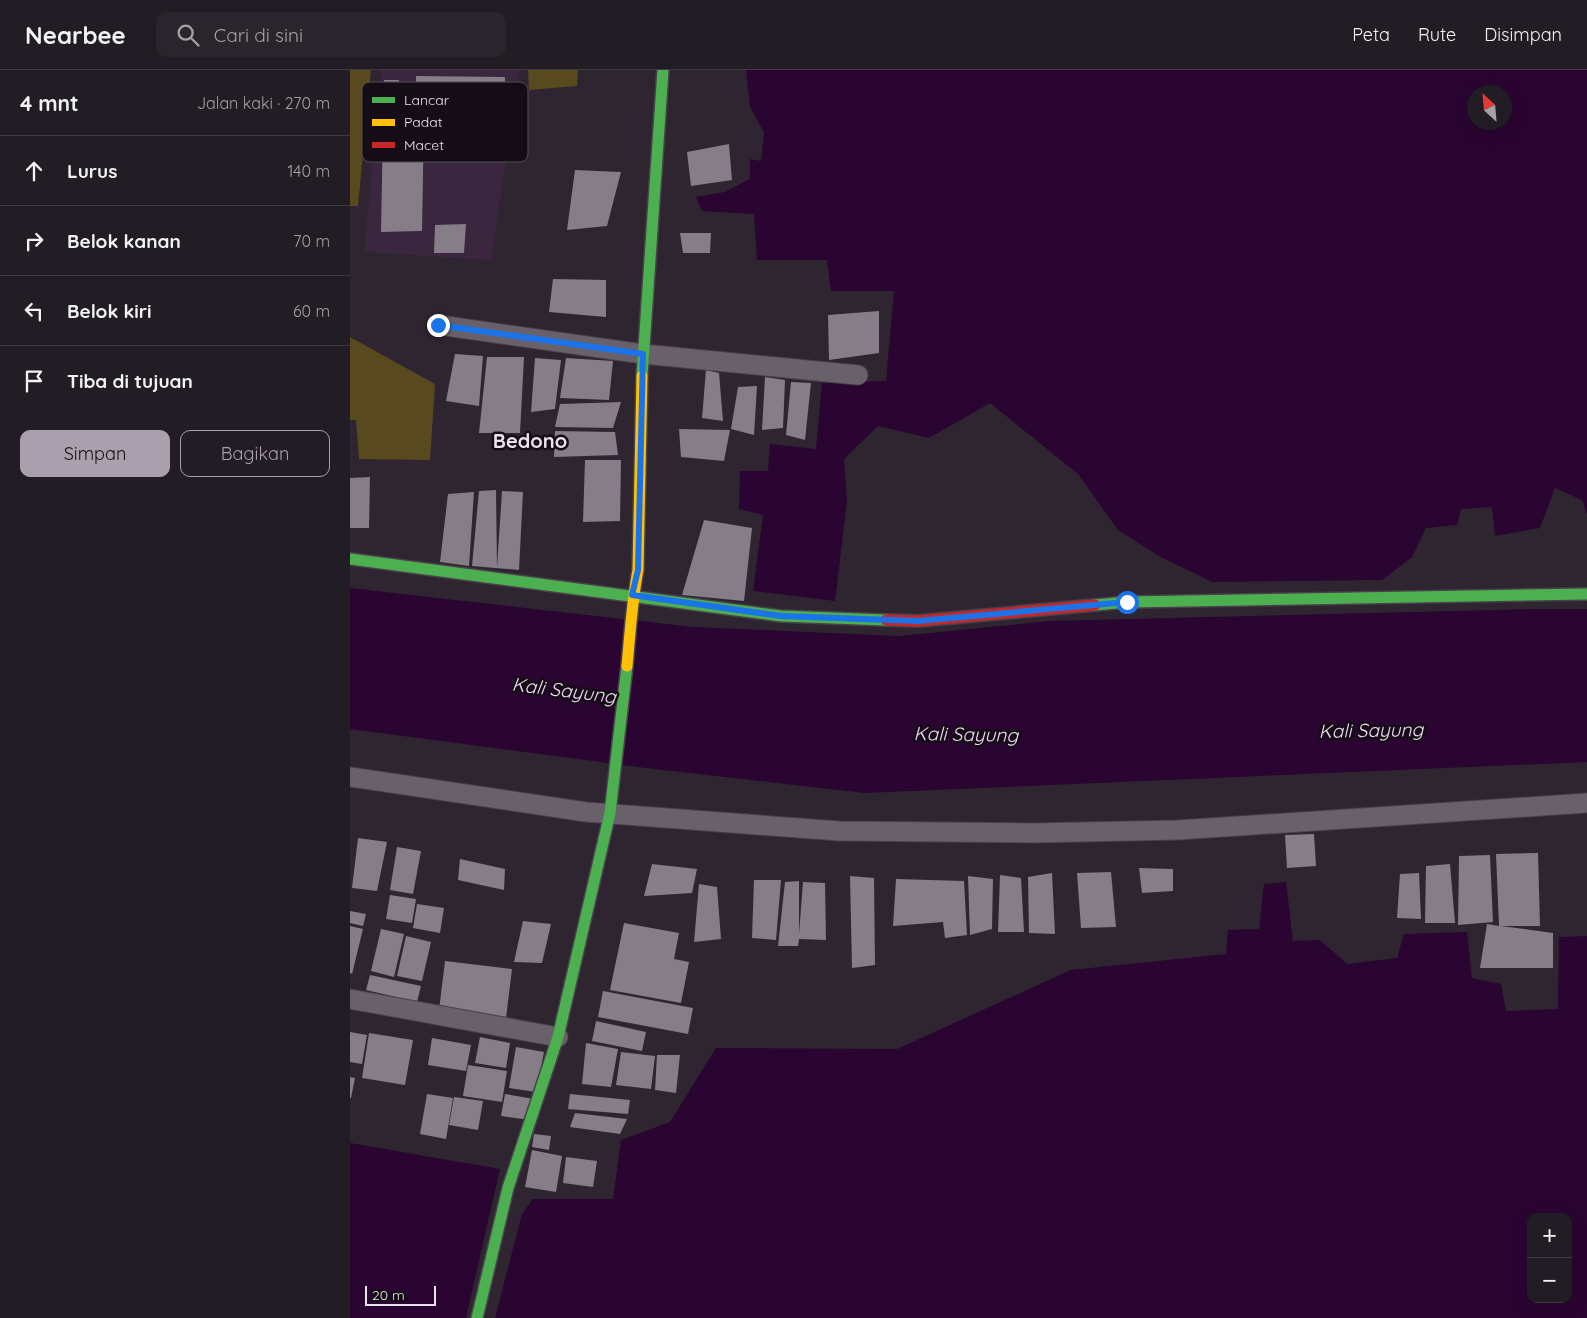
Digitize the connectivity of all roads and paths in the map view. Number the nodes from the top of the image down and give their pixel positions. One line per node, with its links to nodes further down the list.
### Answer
1 (664, 70): 3 (street)
2 (438, 325): 3 (street)
3 (643, 354): 4 (street); 7 (street)
4 (858, 375)
5 (350, 559): 7 (street)
6 (1587, 594): 7 (street)
7 (632, 595): 10 (street)
8 (350, 777): 10 (street)
9 (1587, 803): 10 (street)
10 (610, 814): 12 (street)
11 (350, 1000): 12 (street)
12 (558, 1037): 13 (street)
13 (477, 1318)

